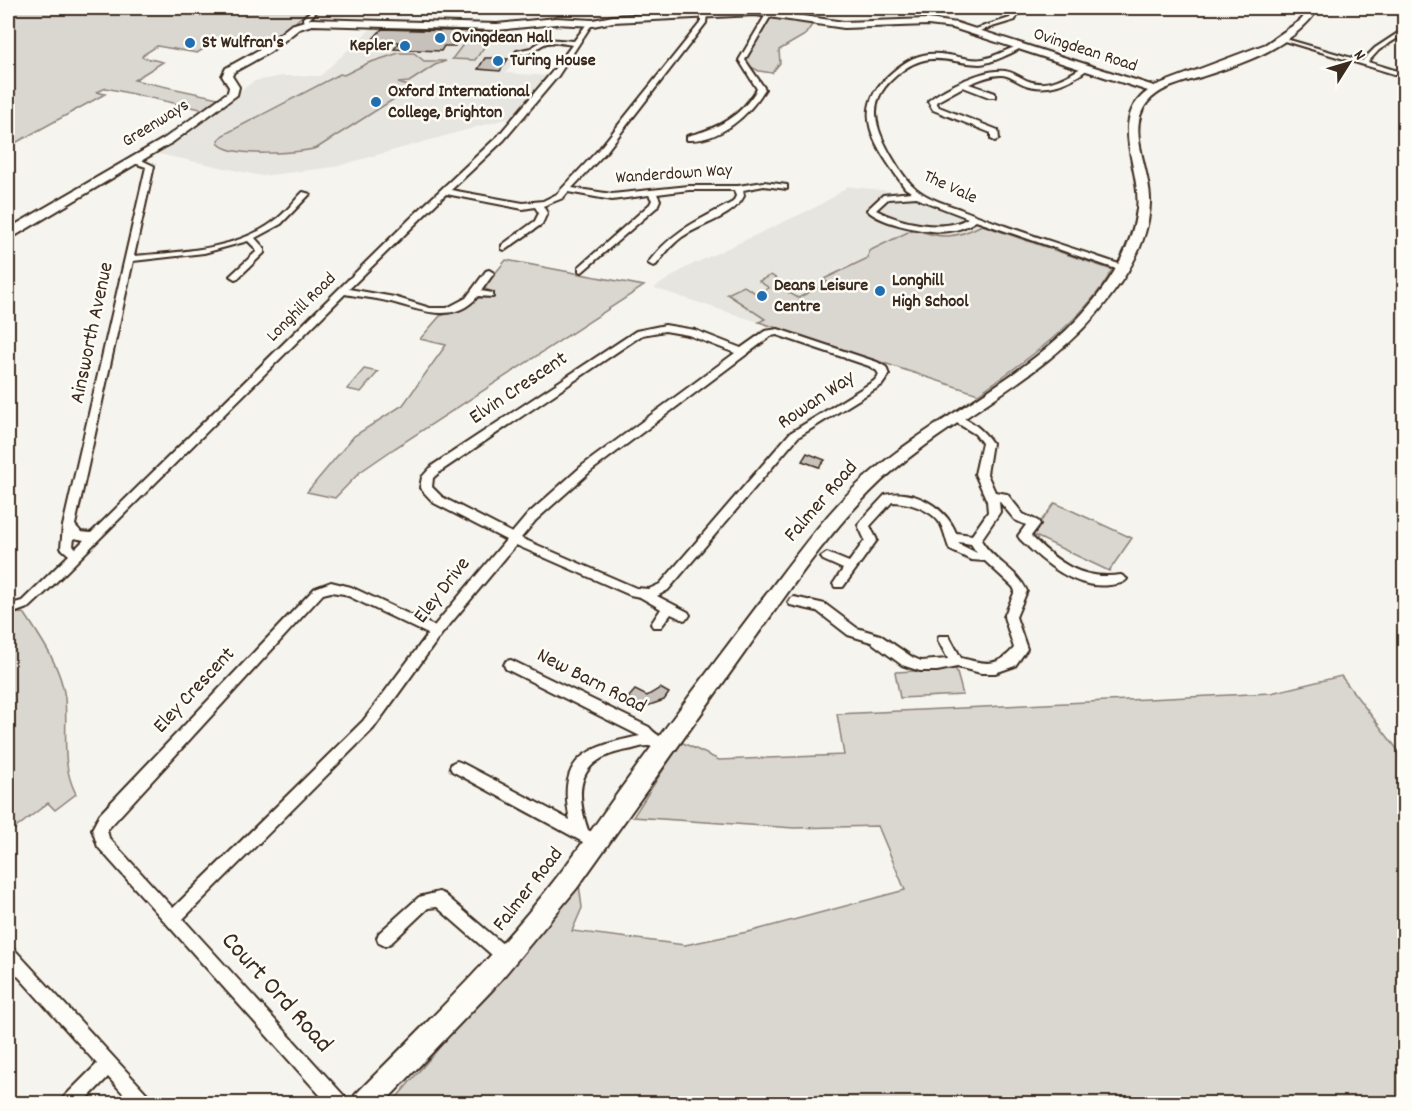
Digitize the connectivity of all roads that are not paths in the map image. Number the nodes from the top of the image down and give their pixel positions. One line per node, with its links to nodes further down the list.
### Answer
1 (317, 8): 10 (street)
2 (1071, 8): 3 (street); 7 (street)
3 (1084, 8)
4 (1314, 8): 14 (main road, Falmer Road)
5 (770, 12): 6 (main road, Ovingdean Road); 12 (main road, Ovingdean Road); 24 (street)
6 (704, 14): 9 (main road, Ovingdean Road); 26 (street)
7 (1009, 17): 8 (street); 12 (street)
8 (1025, 19)
9 (593, 22): 10 (main road, Ovingdean Road); 15 (street, Longhill Road)
10 (306, 23): 11 (main road, Ovingdean Road)
11 (293, 28): 28 (main road, Greenways)
12 (972, 31): 16 (main road, Ovingdean Road)
13 (1404, 32): 18 (street)
14 (1284, 40): 18 (street); 22 (main road, Falmer Road)
15 (576, 43): 17 (street); 32 (street, Longhill Road)
16 (1019, 47): 19 (main road, Ovingdean Road); 34 (street, The Vale)
17 (522, 55)
18 (1363, 64): 20 (street)
19 (1085, 68): 21 (street); 22 (main road, Ovingdean Road)
20 (1404, 75)
21 (963, 84): 23 (street); 25 (street)
22 (1155, 90): 46 (main road, Falmer Road)
23 (992, 95)
24 (690, 138)
25 (995, 139)
26 (608, 144): 27 (street); 31 (street)
27 (618, 145)
28 (134, 160): 38 (main road, Greenways); 42 (street, Ainsworth Avenue)
29 (784, 187): 30 (street, Wanderdown Way)
30 (738, 188): 33 (street, Wanderdown Way); 44 (street)
31 (568, 190): 33 (street, Wanderdown Way); 36 (street)
32 (445, 191): 36 (street); 49 (street, Longhill Road)
33 (652, 192): 41 (street)
34 (918, 194): 37 (street, The Vale); 37 (street)
35 (304, 199): 39 (street)
36 (538, 204): 40 (street)
37 (975, 218): 46 (street, The Vale)
38 (8, 234)
39 (249, 237): 42 (street); 48 (street)
40 (505, 247)
41 (599, 256): 43 (street); 45 (street)
42 (130, 259): 56 (street, Ainsworth Avenue)
43 (609, 260)
44 (670, 260)
45 (582, 269)
46 (1125, 269): 54 (main road, Falmer Road)
47 (489, 273): 50 (street)
48 (235, 276)
49 (343, 291): 50 (street); 58 (street, Longhill Road)
50 (475, 293): 51 (street)
51 (490, 295)
52 (780, 333): 53 (street, Eley Drive); 67 (street, Rowan Way)
53 (741, 352): 59 (street, Eley Drive); 59 (street, Elvin Crescent)
54 (969, 426): 55 (street); 77 (main road, Falmer Road)
55 (991, 496): 60 (street); 65 (street)
56 (69, 526): 58 (street); 61 (street, Ainsworth Avenue)
57 (951, 537): 60 (street); 63 (street); 64 (street)
58 (93, 538): 61 (street, Longhill Road)
59 (513, 538): 67 (street); 73 (street, Eley Drive)
60 (975, 540): 63 (street)
61 (77, 555): 70 (street, Longhill Road)
62 (826, 557): 64 (street)
63 (985, 557): 75 (street)
64 (849, 567): 66 (street)
65 (1121, 579)
66 (839, 584)
67 (645, 595): 69 (street)
68 (794, 602): 75 (street)
69 (669, 608): 71 (street); 72 (street)
70 (8, 610)
71 (684, 615)
72 (657, 624)
73 (436, 632): 80 (street, Eley Drive); 80 (street, Eley Crescent)
74 (944, 640): 75 (street)
75 (957, 662)
76 (512, 665): 77 (street, New Barn Road)
77 (657, 743): 79 (main road, Falmer Road); 79 (street, New Barn Road)
78 (457, 767): 79 (street)
79 (589, 838): 83 (main road, Falmer Road)
80 (173, 918): 87 (street, Court Ord Road)
81 (385, 938): 83 (street)
82 (8, 954): 84 (street)
83 (506, 957): 88 (main road, Falmer Road)
84 (109, 1064): 85 (street); 86 (street)
85 (69, 1104)
86 (145, 1104)
87 (340, 1104)
88 (364, 1104)

